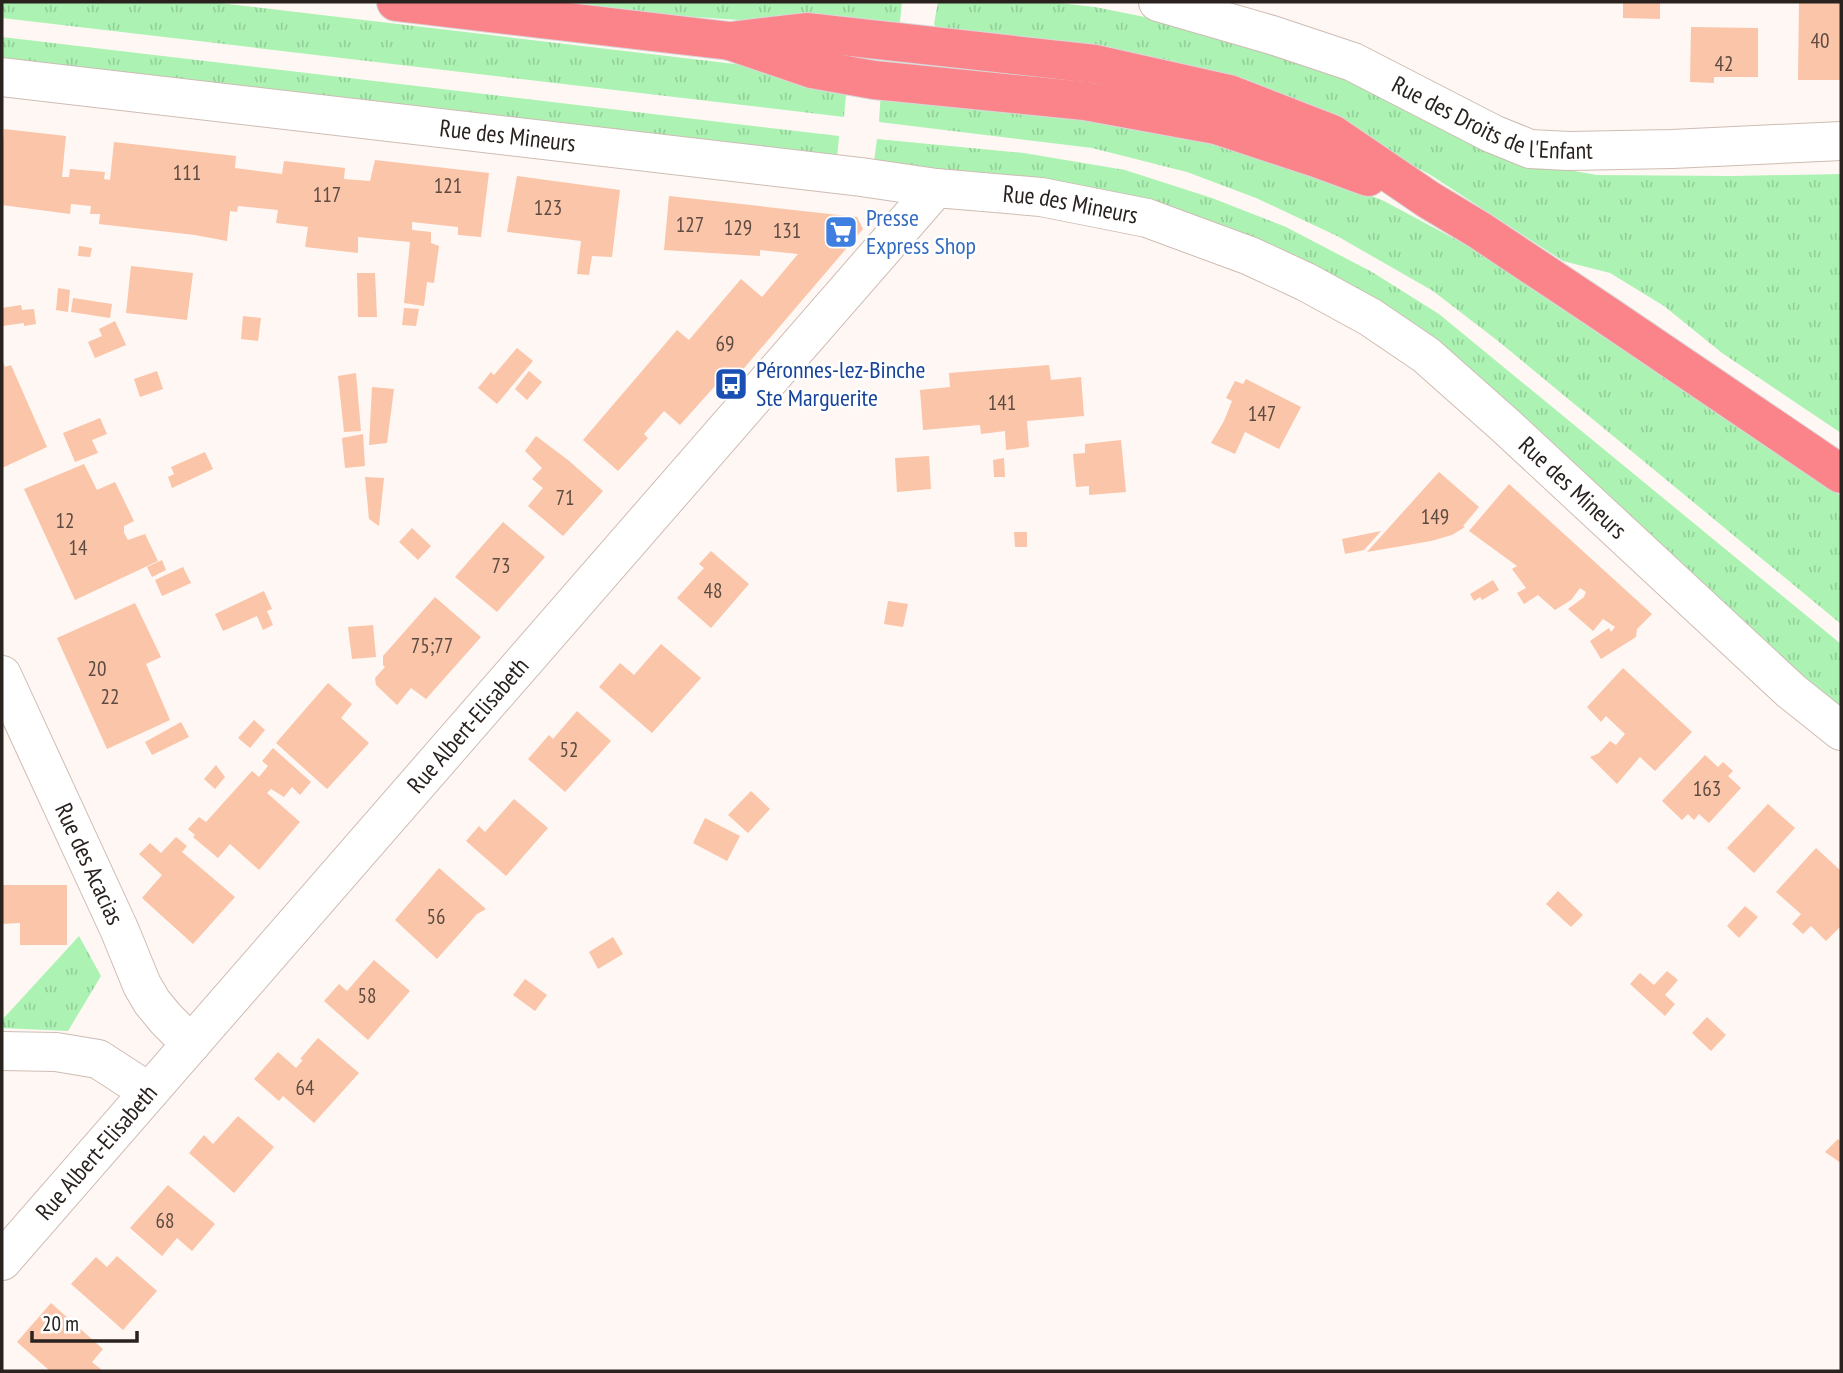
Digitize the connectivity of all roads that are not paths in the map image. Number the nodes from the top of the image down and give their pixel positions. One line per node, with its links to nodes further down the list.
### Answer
1 (396, 2): 6 (highway)
2 (1158, 2): 4 (street, Rue des Droits de l'Enfant)
3 (2, 77): 5 (street, Rue des Mineurs)
4 (1841, 141)
5 (936, 188): 8 (street, Rue des Mineurs); 9 (street, Rue Albert-Elisabeth)
6 (1841, 474)
7 (2, 675): 9 (street, Rue des Acacias)
8 (1841, 731)
9 (191, 1044): 11 (street, Rue Albert-Elisabeth)
10 (2, 1051): 11 (street)
11 (149, 1092): 12 (street, Rue Albert-Elisabeth)
12 (2, 1261)

